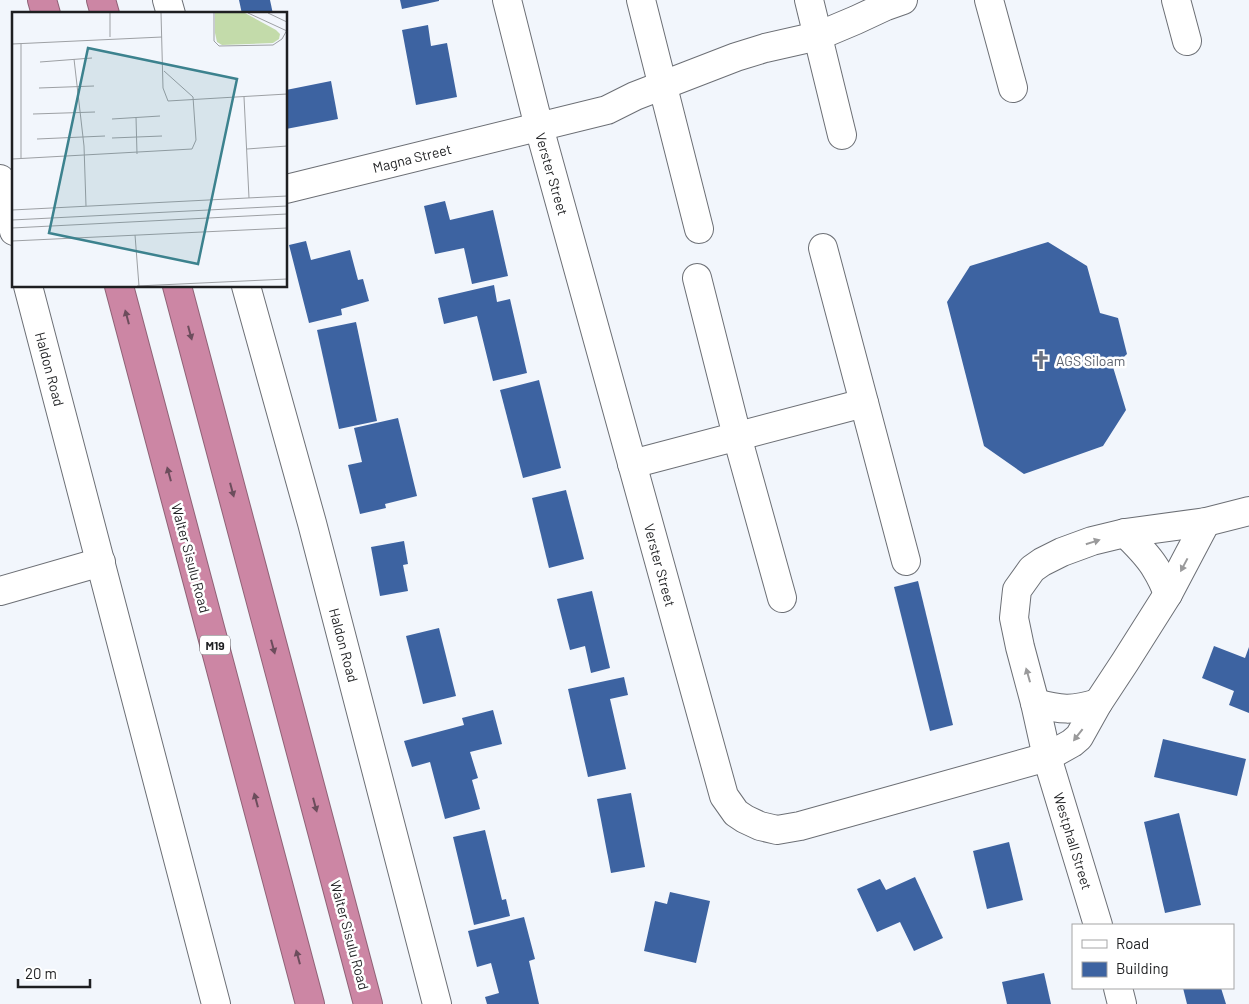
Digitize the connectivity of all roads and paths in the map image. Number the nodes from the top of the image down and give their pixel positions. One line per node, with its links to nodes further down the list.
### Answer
1 (507, 0): 11 (street, Verster Street)
2 (641, 0): 9 (street)
3 (809, 0): 7 (street)
4 (903, 0): 7 (street, Magna Street)
5 (989, 0): 10 (street)
6 (1176, 0): 8 (street)
7 (818, 36): 9 (street, Magna Street); 12 (street)
8 (1187, 41)
9 (663, 85): 11 (street, Magna Street); 16 (street)
10 (1012, 88)
11 (538, 127): 14 (street, Magna Street); 25 (street, Verster Street)
12 (842, 135)
13 (0, 179): 15 (street)
14 (288, 189)
15 (12, 224)
16 (699, 229)
17 (823, 248): 23 (street)
18 (697, 278): 24 (street)
19 (29, 288): 30 (street, Haldon Road)
20 (120, 288): 40 (highway, Walter Sisulu Road / M19, one-way to 20)
21 (178, 288): 41 (highway, Walter Sisulu Road, one-way to 41)
22 (247, 288): 42 (street, Haldon Road)
23 (864, 403): 24 (street); 29 (street)
24 (737, 436): 25 (street); 33 (street)
25 (632, 464): 36 (street, Verster Street)
26 (1249, 511): 27 (street, Westphall Street)
27 (1206, 522): 28 (street, Westphall Street); 32 (street, one-way to 32)
28 (1125, 533): 32 (street); 34 (street, Westphall Street, one-way to 28)
29 (906, 561)
30 (100, 562): 31 (street); 39 (street, Haldon Road)
31 (0, 591)
32 (1168, 594): 35 (street)
33 (782, 598)
34 (1035, 703): 35 (street); 36 (street, Westphall Street)
35 (1098, 703): 36 (street, one-way to 36)
36 (1047, 757): 37 (street, Westphall Street)
37 (1098, 924)
38 (1118, 989): 43 (street)
39 (216, 1004)
40 (310, 1004)
41 (368, 1004)
42 (437, 1004)
43 (1122, 1004)

